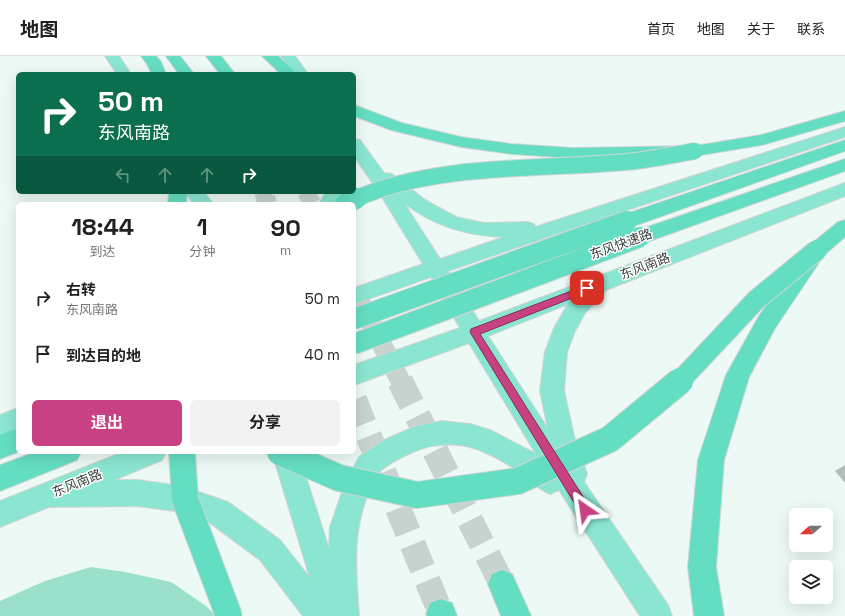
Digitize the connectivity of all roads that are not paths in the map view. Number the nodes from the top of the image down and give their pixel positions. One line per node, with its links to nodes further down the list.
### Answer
1 (112, 56): 7 (main road)
2 (148, 56): 8 (highway)
3 (173, 56): 9 (highway)
4 (213, 56): 10 (highway)
5 (270, 56): 11 (highway)
6 (288, 56): 12 (main road)
7 (123, 72)
8 (158, 72)
9 (185, 72)
10 (226, 72)
11 (288, 72)
12 (300, 72)
13 (356, 111): 17 (highway, bridge)
14 (845, 116): 17 (highway)
15 (845, 132): 24 (main road)
16 (845, 145): 30 (highway, 东风快速路, bridge)
17 (695, 151): 23 (highway, bridge)
18 (360, 153): 24 (main road); 27 (main road)
19 (845, 165): 32 (highway, 东风快速路, bridge)
20 (845, 189): 28 (main road, 东风南路)
21 (196, 194): 22 (main road)
22 (202, 202)
23 (349, 202)
24 (558, 226): 27 (main road)
25 (845, 227): 26 (highway)
26 (817, 250): 41 (highway, bridge); 54 (highway, bridge)
27 (436, 267): 29 (main road); 31 (main road)
28 (602, 283): 31 (main road, 东风南路); 45 (main road)
29 (356, 295)
30 (356, 318)
31 (474, 332): 33 (main road, 东风南路); 45 (main road)
32 (356, 343)
33 (356, 374)
34 (16, 420): 35 (main road)
35 (0, 426)
36 (16, 441): 37 (highway)
37 (0, 447)
38 (63, 454): 43 (highway)
39 (148, 454): 44 (main road, 东风南路)
40 (182, 454): 48 (highway, bridge)
41 (285, 454)
42 (286, 454): 50 (main road)
43 (0, 478)
44 (49, 494): 46 (main road, 东风南路); 49 (main road)
45 (585, 510): 51 (main road); 53 (main road)
46 (0, 514)
47 (502, 584): 52 (highway)
48 (229, 616)
49 (321, 616)
50 (336, 616)
51 (344, 616)
52 (516, 616)
53 (657, 616)
54 (708, 616)

